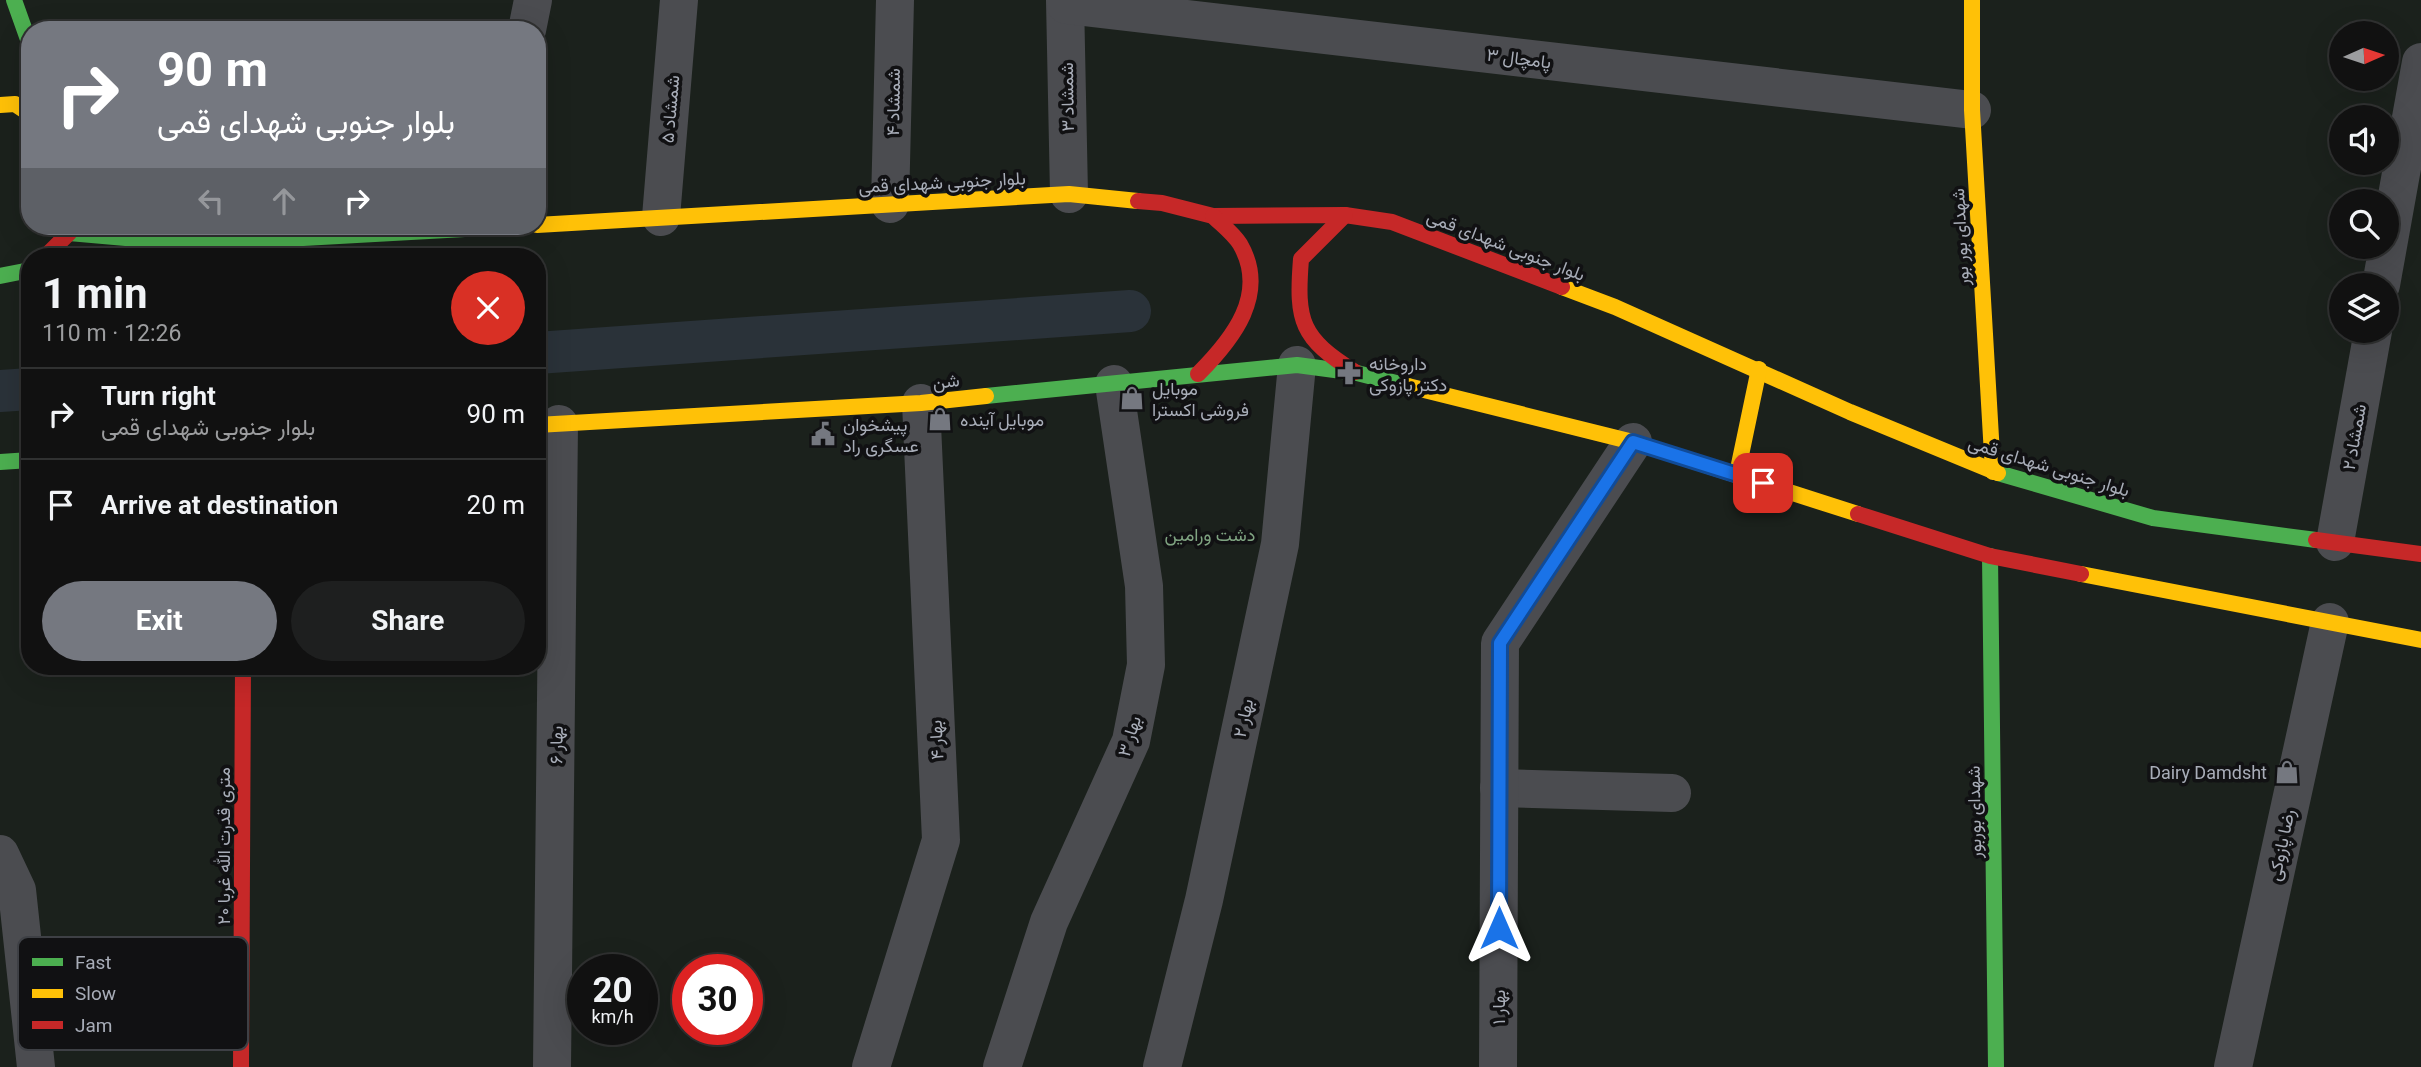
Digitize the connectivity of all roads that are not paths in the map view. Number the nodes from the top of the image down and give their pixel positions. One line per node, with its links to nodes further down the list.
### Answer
1 (15, 0): 7 (main road)
2 (533, 0): 8 (street)
3 (679, 0): 17 (street, شمشاد ۵)
4 (895, 0): 14 (street, شمشاد ۴)
5 (1972, 0): 12 (main road, شهدای بور بور)
6 (1065, 3): 12 (street, پامچال ۳); 13 (street, شمشاد ۳)
7 (22, 21)
8 (529, 21)
9 (2421, 62): 22 (street)
10 (0, 105): 11 (main road)
11 (21, 108)
12 (1972, 110): 35 (main road, شهدای بور بور)
13 (1069, 194): 14 (main road, بلوار جنوبی شهدای قمی); 16 (main road, بلوار جنوبی شهدای قمی)
14 (890, 204): 17 (main road, بلوار جنوبی شهدای قمی)
15 (1345, 215): 16 (main road, بلوار جنوبی شهدای قمی); 26 (main road, بلوار جنوبی شهدای قمی); 27 (main road)
16 (1213, 216): 28 (main road)
17 (661, 217): 18 (main road, بلوار جنوبی شهدای قمی)
18 (546, 224)
19 (120, 235): 20 (main road)
20 (346, 235)
21 (21, 272): 23 (main road)
22 (2383, 273)
23 (0, 276)
24 (2371, 343): 37 (street, شمشاد ۲)
25 (1297, 365): 27 (main road, شن); 28 (main road, شن); 51 (street, بهار ۲)
26 (1759, 369): 35 (main road, بلوار جنوبی شهدای قمی); 36 (main road)
27 (1357, 373): 32 (main road)
28 (1198, 374): 29 (main road, شن)
29 (1114, 384): 30 (main road, شن); 50 (street, بهار ۳)
30 (921, 403): 31 (main road, شن); 49 (street, بهار ۴)
31 (548, 424): 48 (street, بهار ۶)
32 (1633, 442): 36 (main road); 43 (street, بهار ۱)
33 (21, 461): 34 (main road)
34 (0, 463)
35 (1993, 472): 37 (main road, بلوار جنوبی شهدای قمی)
36 (1737, 474): 39 (main road)
37 (2335, 542): 38 (main road, بلوار جنوبی شهدای قمی)
38 (2421, 554)
39 (1990, 556): 40 (main road); 53 (main road, شهدای بوربور)
40 (2330, 622): 41 (main road); 54 (street, رضا پازوکی)
41 (2421, 640)
42 (243, 675): 47 (main road, ۲۰ متری قدرت الله غربا)
43 (1499, 788): 44 (street); 52 (street, بهار ۱)
44 (1672, 793)
45 (0, 854): 46 (street)
46 (22, 937)
47 (242, 937)
48 (552, 1067)
49 (871, 1067)
50 (1002, 1067)
51 (1162, 1067)
52 (1498, 1067)
53 (1996, 1067)
54 (2232, 1067)

